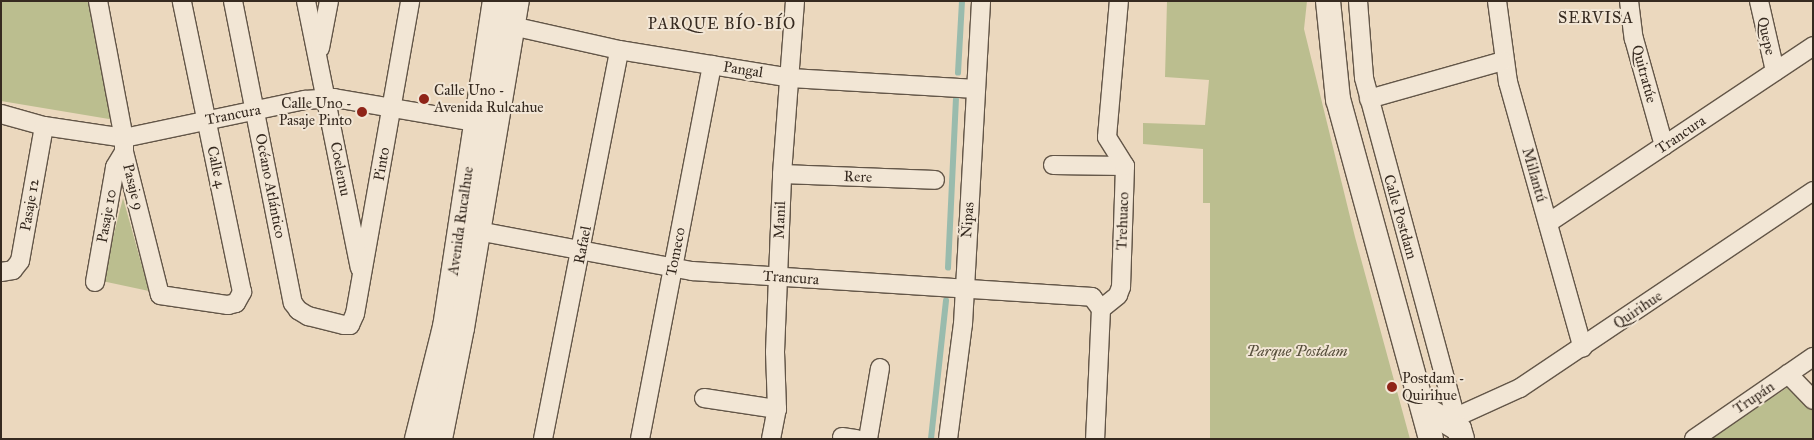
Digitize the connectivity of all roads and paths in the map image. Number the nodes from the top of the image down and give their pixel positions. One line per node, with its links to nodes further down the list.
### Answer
1 (98, 1): 34 (street, Pasaje 9)
2 (182, 1): 31 (street, Calle 4)
3 (233, 1): 29 (street, Océano Atlántico)
4 (306, 1): 20 (street, Coelemu)
5 (328, 1): 20 (street)
6 (410, 1): 28 (street, Pinto)
7 (495, 1): 32 (street, Avenida Rucalhue)
8 (517, 1): 17 (street, Avenida Rucalhue)
9 (795, 1): 24 (street, Manil)
10 (981, 1): 25 (street, Ñipas)
11 (1119, 1): 37 (street)
12 (1328, 1): 59 (street, Calle Postdam)
13 (1358, 1): 27 (street, Calle Postdam)
14 (1497, 1): 21 (street, Millantú)
15 (1630, 1): 35 (street, Quitratúe)
16 (1759, 1): 23 (street, Quepe)
17 (512, 26): 19 (street, Pangal); 32 (street, Avenida Rucalhue)
18 (1813, 46): 23 (street, Trancura)
19 (619, 50): 22 (street, Pangal); 43 (street, Rafael)
20 (318, 58): 26 (street, Coelemu)
21 (1503, 61): 27 (street); 41 (street, Millantú)
22 (712, 65): 24 (street, Pangal); 44 (street, Tomeco)
23 (1775, 71): 35 (street, Trancura)
24 (791, 78): 25 (street, Pangal); 38 (street, Manil)
25 (976, 89): 49 (street, Ñipas)
26 (325, 98): 28 (street, Trancura); 29 (street, Trancura); 46 (street, Coelemu)
27 (1369, 100): 61 (street, Calle Postdam)
28 (392, 108): 32 (street, Trancura); 46 (street, Pinto)
29 (255, 111): 31 (street, Trancura); 52 (street, Océano Atlántico)
30 (1, 114): 33 (street, Trancura)
31 (206, 120): 34 (street, Trancura); 50 (street, Calle 4)
32 (484, 125): 42 (street, Avenida Rucalhue); 62 (street, Avenida Rucalhue)
33 (44, 126): 34 (street, Trancura); 45 (street, Pasaje 12)
34 (124, 145): 48 (street, Pasaje 10); 50 (street, Pasaje 9)
35 (1664, 146): 41 (street, Trancura)
36 (1053, 165): 37 (street)
37 (1125, 166): 51 (street, Trehuaco)
38 (782, 174): 39 (street, Rere); 47 (street, Manil)
39 (935, 180)
40 (1813, 191): 53 (street, Quirihue)
41 (1548, 223): 53 (street, Millantú)
42 (478, 231): 43 (street, Trancura); 63 (street, Avenida Rucalhue)
43 (582, 252): 44 (street, Trancura); 64 (street, Rafael)
44 (673, 268): 47 (street, Trancura); 65 (street, Tomeco)
45 (1, 272)
46 (362, 278): 52 (street, Pinto)
47 (778, 278): 49 (street, Trancura); 60 (street, Manil)
48 (95, 282)
49 (964, 288): 51 (street, Trancura); 68 (street, Ñipas)
50 (236, 303)
51 (1101, 309): 69 (street)
52 (350, 325)
53 (1583, 348): 61 (street, Quirihue)
54 (1813, 358): 56 (street, Trupán)
55 (880, 368): 67 (street)
56 (1788, 374): 58 (street); 71 (street, Trupán)
57 (704, 398): 60 (street)
58 (1813, 400)
59 (1424, 408): 61 (street); 70 (street, Calle Postdam)
60 (777, 409): 66 (street, Manil)
61 (1459, 428)
62 (417, 439)
63 (440, 439)
64 (543, 439)
65 (640, 439)
66 (771, 439)
67 (868, 439)
68 (948, 439)
69 (1094, 439)
70 (1431, 439)
71 (1694, 439)

